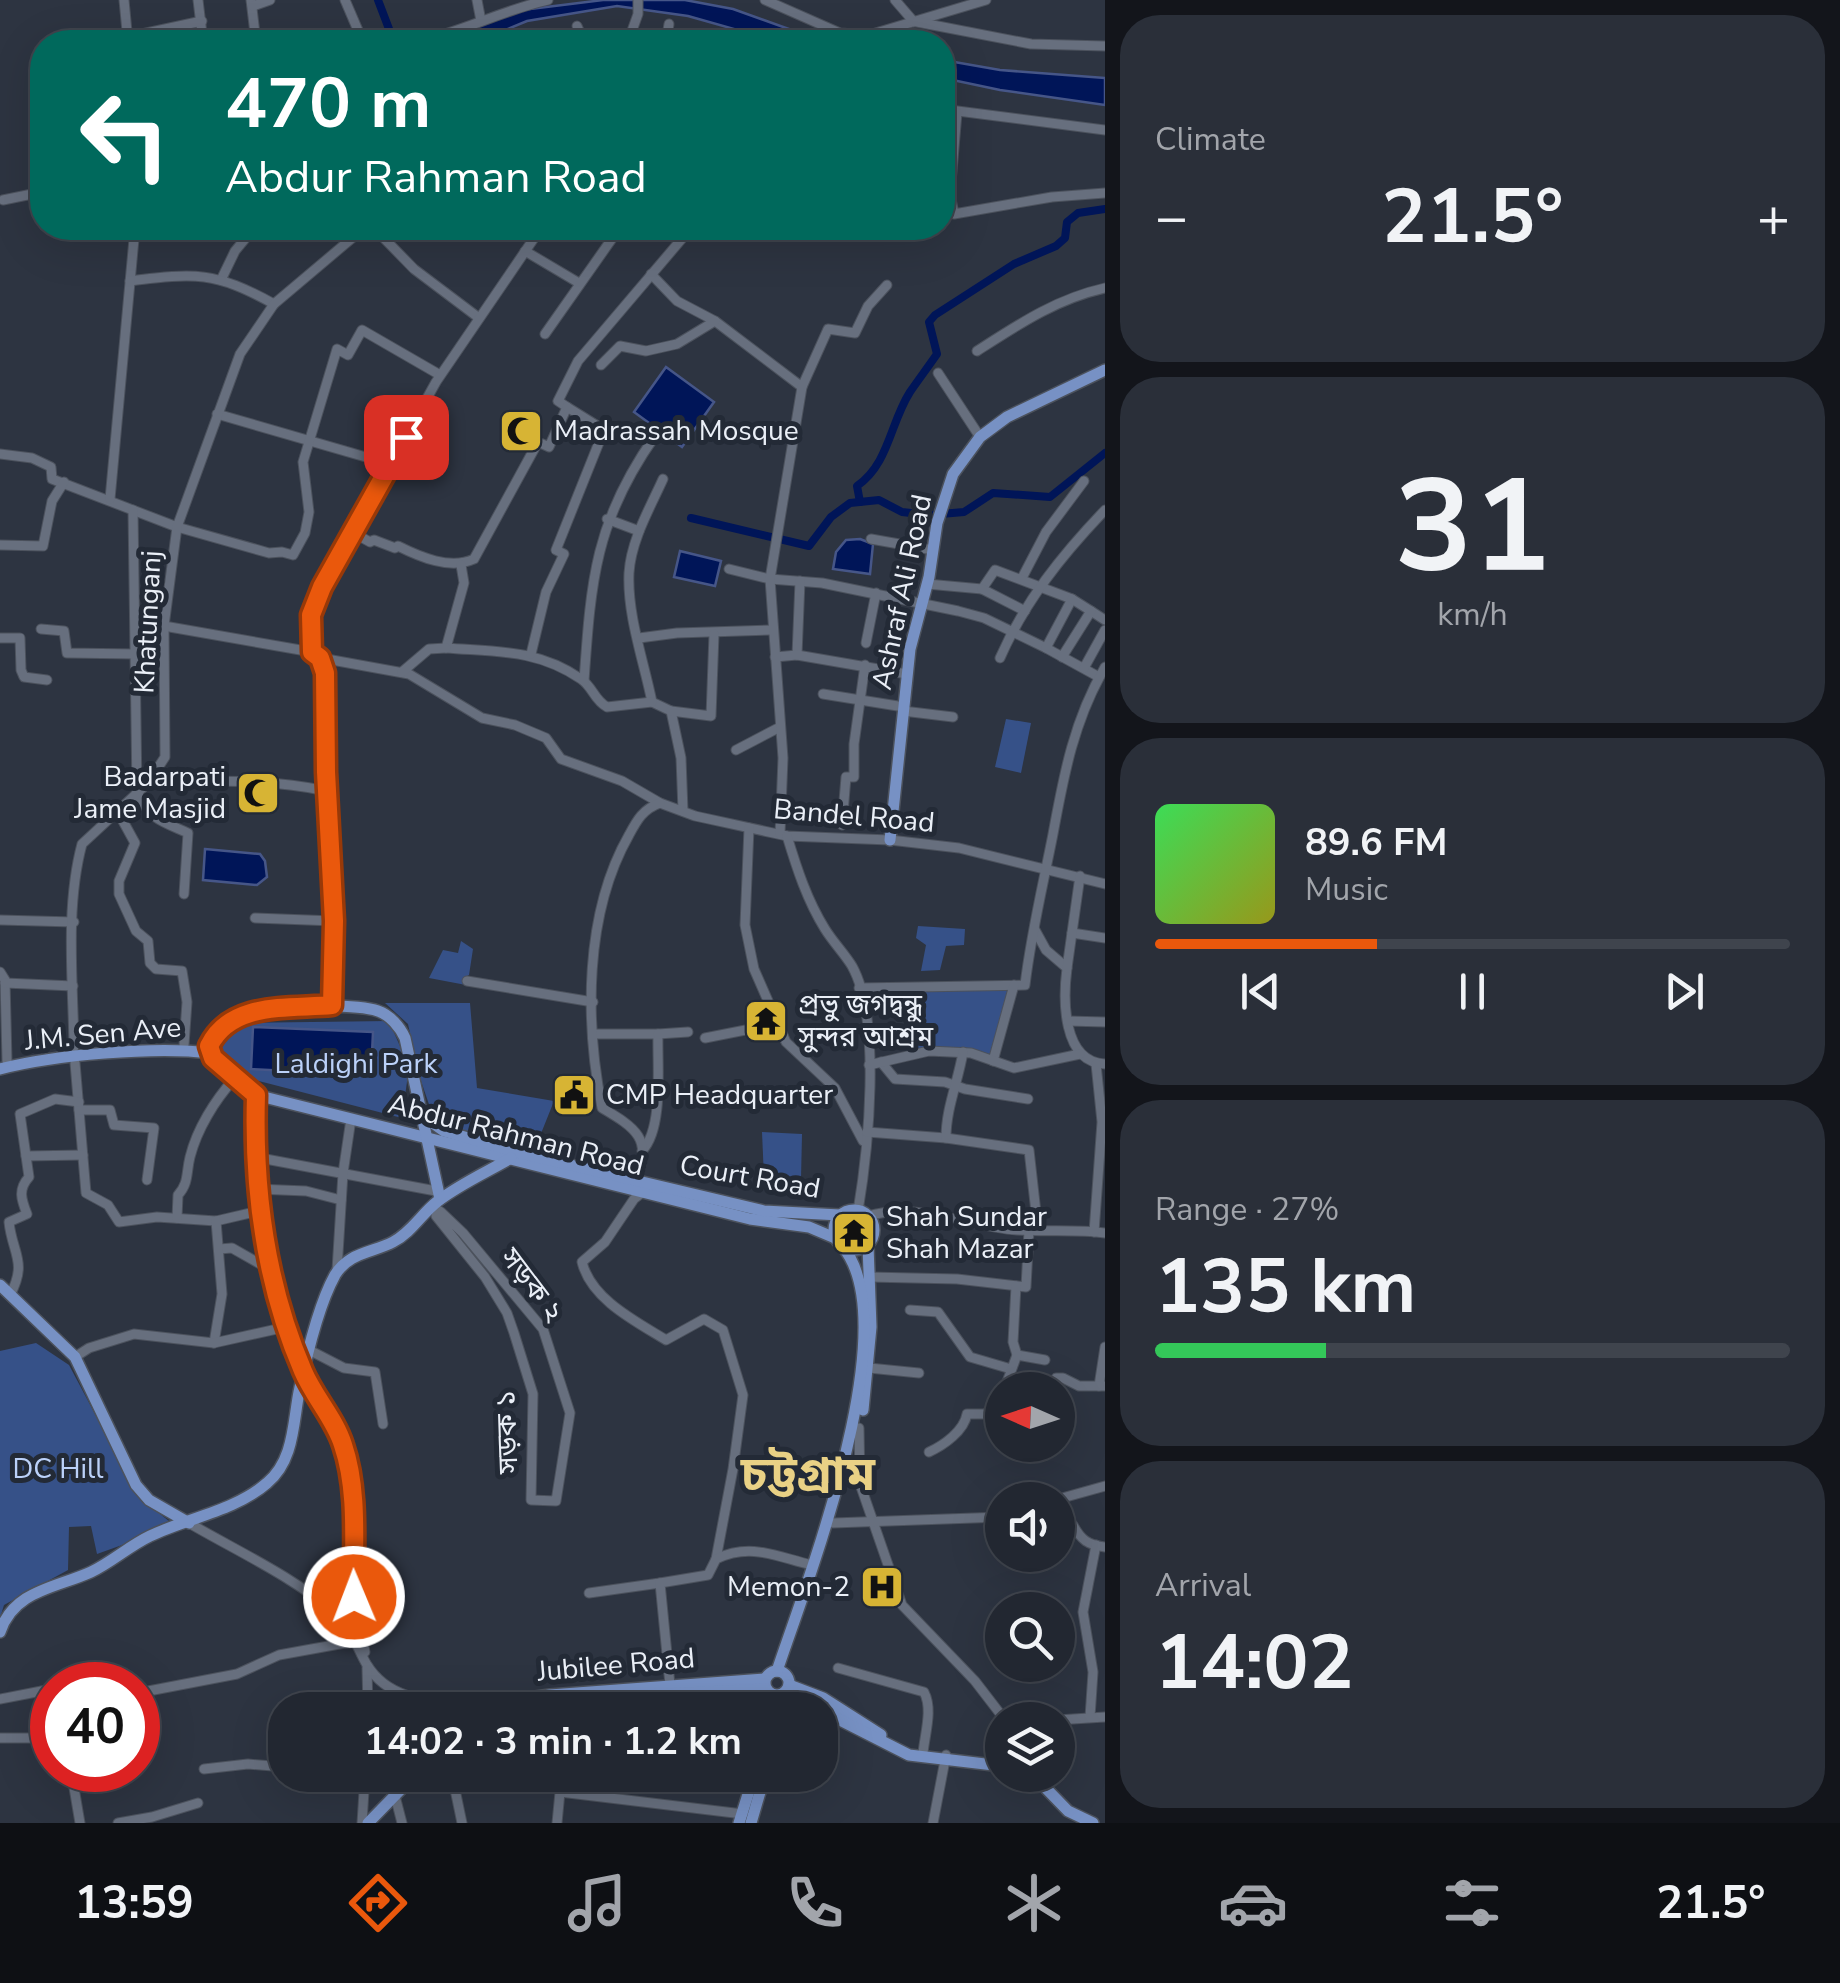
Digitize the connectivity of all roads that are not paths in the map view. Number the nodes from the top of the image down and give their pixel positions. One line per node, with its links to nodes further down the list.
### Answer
1 (124, 0): 17 (street)
2 (198, 0): 12 (street)
3 (270, 0): 11 (street)
4 (345, 0): 21 (street)
5 (477, 0): 13 (street)
6 (548, 0): 13 (street)
7 (638, 0): 24 (street)
8 (765, 0): 26 (street)
9 (895, 0): 14 (street)
10 (986, 0): 14 (street)
11 (252, 3): 20 (street)
12 (202, 21): 18 (street); 19 (street)
13 (482, 21): 22 (street)
14 (914, 22): 27 (street); 28 (street)
15 (670, 24): 25 (street)
16 (577, 26): 23 (street)
17 (127, 30)
18 (167, 30)
19 (202, 30)
20 (255, 30)
21 (358, 30)
22 (461, 30)
23 (579, 30)
24 (632, 30)
25 (669, 30)
26 (833, 30)
27 (889, 30)
28 (1105, 46)
29 (957, 113): 30 (street); 31 (street)
30 (1105, 130)
31 (955, 136)
32 (1105, 193): 35 (street)
33 (30, 194): 34 (street)
34 (1, 198)
35 (955, 214)
36 (134, 240): 46 (street)
37 (244, 240): 45 (street)
38 (350, 240): 50 (street, Khatunganj)
39 (386, 240): 51 (street)
40 (533, 240): 43 (street)
41 (611, 240): 47 (street)
42 (680, 240): 44 (street)
43 (525, 251): 47 (street); 51 (street)
44 (651, 274): 52 (street); 60 (street)
45 (222, 280): 46 (street); 50 (street)
46 (130, 281): 70 (street)
47 (579, 283): 53 (street)
48 (887, 285): 59 (street)
49 (1105, 288): 54 (street)
50 (274, 304): 61 (street, Khatunganj)
51 (479, 318): 58 (street)
52 (716, 321): 55 (street); 59 (street)
53 (545, 334)
54 (977, 350)
55 (601, 365)
56 (1105, 370): 63 (main road, Ashraf Ali Road)
57 (938, 373): 63 (street)
58 (440, 375): 64 (street); 66 (street)
59 (802, 387): 82 (street)
60 (567, 407): 80 (street); 106 (street)
61 (216, 414): 64 (street); 74 (street, Khatunganj)
62 (655, 436): 73 (street)
63 (980, 437): 79 (main road, Ashraf Ali Road)
64 (308, 439): 66 (street); 74 (street)
65 (0, 454): 68 (street)
66 (390, 464): 76 (street)
67 (663, 478): 75 (street)
68 (64, 482): 70 (street); 78 (street)
69 (1084, 482): 83 (street)
70 (110, 499): 71 (street)
71 (133, 510): 74 (street); 105 (street)
72 (1105, 510): 86 (street)
73 (608, 519): 75 (street); 118 (street)
74 (177, 527): 94 (street, Khatunganj)
75 (639, 531): 101 (street)
76 (352, 532): 80 (street); 107 (street)
77 (871, 539): 79 (street)
78 (0, 546)
79 (933, 550): 85 (main road, Ashraf Ali Road)
80 (461, 565): 103 (street)
81 (729, 569): 82 (street)
82 (770, 578): 84 (street); 96 (street)
83 (1022, 578): 86 (street); 87 (street)
84 (800, 581): 88 (street); 108 (street)
85 (927, 584): 87 (street); 90 (main road, Ashraf Ali Road)
86 (1045, 587): 89 (street); 91 (street)
87 (982, 590): 91 (street)
88 (876, 593): 90 (street); 102 (street)
89 (1072, 599): 92 (street); 104 (street)
90 (921, 604): 98 (street); 116 (main road, Ashraf Ali Road)
91 (1025, 610): 98 (street)
92 (1090, 611): 93 (street); 109 (street)
93 (1105, 620)
94 (164, 626): 107 (street, Bandel Road); 127 (street, Khatunganj)
95 (41, 629): 105 (street)
96 (773, 630): 99 (street); 110 (street)
97 (1105, 630): 113 (street)
98 (1012, 631): 104 (street); 111 (street)
99 (714, 634): 101 (street); 123 (street)
100 (0, 638): 117 (street)
101 (639, 638): 120 (street)
102 (866, 643)
103 (446, 648): 106 (street); 114 (street)
104 (1046, 648): 109 (street)
105 (136, 654): 129 (street)
106 (531, 654): 118 (street)
107 (316, 655): 114 (street, Bandel Road); 128 (street)
108 (797, 655): 110 (street); 112 (street)
109 (1062, 656): 113 (street)
110 (775, 657): 125 (street)
111 (1000, 658)
112 (865, 666): 116 (street); 121 (street)
113 (1084, 668): 115 (street)
114 (402, 672): 130 (street, Bandel Road)
115 (1102, 672): 137 (street)
116 (907, 674): 122 (main road, Ashraf Ali Road)
117 (47, 680)
118 (584, 681): 120 (street)
119 (823, 694): 121 (street)
120 (652, 702): 123 (street)
121 (860, 702): 122 (street); 133 (street)
122 (904, 709): 124 (street); 136 (main road, Ashraf Ali Road)
123 (671, 712): 131 (street)
124 (953, 717)
125 (780, 727): 126 (street); 135 (street)
126 (736, 750)
127 (148, 782): 128 (street); 129 (street, Khatunganj)
128 (326, 791): 143 (street)
129 (138, 793): 132 (street, Khatunganj); 140 (street)
130 (660, 804): 131 (street, Bandel Road); 156 (street)
131 (683, 811): 134 (street, Bandel Road)
132 (118, 812): 144 (street, Khatunganj); 164 (street)
133 (842, 825)
134 (749, 828): 135 (street, Bandel Road); 159 (street)
135 (784, 835): 136 (street, Bandel Road); 154 (street)
136 (890, 840): 137 (street, Bandel Road)
137 (1044, 868): 138 (street, Bandel Road); 145 (street)
138 (1080, 876): 139 (street, Bandel Road); 146 (street)
139 (1105, 884)
140 (184, 894)
141 (255, 918): 143 (street)
142 (0, 920): 144 (street)
143 (334, 921): 155 (street)
144 (74, 922): 153 (street, Khatunganj)
145 (1034, 928): 148 (street); 152 (street)
146 (1072, 934): 147 (street); 148 (street)
147 (1105, 938)
148 (1067, 968): 157 (street)
149 (0, 972): 151 (street)
150 (467, 981): 156 (street)
151 (5, 983): 153 (street); 172 (street)
152 (1020, 985): 154 (street); 169 (street)
153 (73, 986): 165 (street, Khatunganj)
154 (859, 988): 174 (street)
155 (332, 1002): 166 (main road); 180 (main road)
156 (593, 1002): 161 (street)
157 (1068, 1022): 158 (street); 168 (street)
158 (1105, 1022)
159 (776, 1024): 163 (street); 185 (street)
160 (688, 1032): 162 (street)
161 (594, 1034): 162 (street); 186 (street)
162 (658, 1034): 186 (street)
163 (705, 1038)
164 (184, 1045): 166 (main road, J.M. Sen Ave); 172 (main road, J.M. Sen Ave)
165 (74, 1047)
166 (210, 1047): 172 (main road, J.M. Sen Ave); 175 (main road, Abdur Rahman Road)
167 (963, 1052): 169 (street); 170 (street); 176 (street)
168 (1080, 1054): 169 (street); 173 (street)
169 (993, 1061)
170 (881, 1062): 174 (street); 176 (street)
171 (75, 1063): 179 (street)
172 (2, 1064)
173 (1100, 1064): 204 (street)
174 (869, 1065): 182 (street)
175 (234, 1079): 177 (main road, Abdur Rahman Road); 201 (street)
176 (956, 1085): 178 (street); 184 (street)
177 (256, 1095): 181 (main road, Abdur Rahman Road); 189 (main road)
178 (1028, 1098)
179 (79, 1106): 187 (street); 188 (street); 192 (street)
180 (422, 1116): 183 (main road); 193 (main road, Court Road)
181 (351, 1119): 183 (main road, Abdur Rahman Road); 191 (street)
182 (867, 1132): 184 (street); 185 (street)
183 (426, 1136): 190 (main road, Abdur Rahman Road); 197 (main road)
184 (946, 1138): 203 (street)
185 (866, 1148): 199 (street)
186 (642, 1150): 193 (street)
187 (83, 1155): 188 (street); 201 (street)
188 (26, 1156): 213 (street)
189 (255, 1157): 191 (street); 194 (main road)
190 (511, 1158): 195 (main road, Abdur Rahman Road); 197 (main road)
191 (343, 1174): 196 (street); 197 (street)
192 (147, 1180)
193 (635, 1180): 200 (main road, Court Road)
194 (257, 1189): 196 (street); 198 (main road)
195 (643, 1192): 205 (main road, Abdur Rahman Road); 242 (street)
196 (341, 1200): 209 (street)
197 (437, 1202): 209 (main road); 235 (street, সড়ক ১); 235 (street, সড়ক ২)
198 (259, 1211): 202 (street); 208 (main road)
199 (863, 1213): 200 (main road); 203 (street); 206 (main road)
200 (840, 1215): 205 (main road)
201 (176, 1218): 202 (street)
202 (216, 1221): 207 (street)
203 (1034, 1230): 204 (street); 212 (street)
204 (1099, 1232)
205 (839, 1243): 206 (main road); 243 (main road)
206 (868, 1245): 210 (main road)
207 (220, 1248): 208 (street); 216 (street)
208 (269, 1270): 215 (main road)
209 (337, 1273): 218 (main road)
210 (869, 1277): 212 (street); 222 (main road)
211 (0, 1285): 213 (main road)
212 (1016, 1286): 219 (street)
213 (10, 1294): 220 (main road)
214 (910, 1310): 223 (street)
215 (286, 1327): 216 (street); 226 (main road)
216 (214, 1343): 220 (street)
217 (1105, 1347): 228 (street)
218 (311, 1351): 226 (main road); 230 (street)
219 (1016, 1355): 221 (street); 223 (street)
220 (76, 1356): 238 (main road)
221 (1044, 1360)
222 (869, 1368): 225 (street); 231 (main road)
223 (1011, 1369): 224 (street)
224 (1010, 1372)
225 (920, 1373)
226 (304, 1375): 238 (main road); 248 (street)
227 (1075, 1384): 228 (street)
228 (1102, 1386)
229 (985, 1414): 232 (street)
230 (383, 1424)
231 (859, 1428): 237 (street); 239 (main road)
232 (929, 1452)
233 (1105, 1486): 234 (street)
234 (1075, 1494)
235 (540, 1500)
236 (985, 1518): 237 (street)
237 (872, 1521): 239 (street); 264 (street)
238 (189, 1523): 246 (main road); 247 (street)
239 (833, 1523): 250 (main road)
240 (1075, 1529): 241 (street)
241 (1100, 1546): 251 (street)
242 (716, 1559): 243 (street); 244 (street)
243 (812, 1566): 250 (main road)
244 (660, 1582): 245 (street); 253 (street)
245 (589, 1593)
246 (0, 1632)
247 (356, 1641): 248 (street); 254 (street)
248 (366, 1664): 256 (street); 257 (street)
249 (838, 1668): 270 (street)
250 (779, 1671): 255 (main road)
251 (1093, 1672): 252 (street); 265 (street)
252 (1105, 1673)
253 (670, 1685): 255 (main road, Jubilee Road); 258 (main road, Jubilee Road)
254 (160, 1689)
255 (776, 1689): 259 (main road); 260 (main road); 261 (main road); 270 (main road); 271 (main road)
256 (367, 1692)
257 (397, 1692)
258 (626, 1692)
259 (710, 1692)
260 (775, 1692)
261 (777, 1692)
262 (30, 1693): 263 (street)
263 (0, 1699)
264 (991, 1702)
265 (1090, 1717): 266 (street); 267 (street)
266 (1075, 1718)
267 (1105, 1718)
268 (0, 1738): 269 (street)
269 (30, 1738)
270 (923, 1752): 271 (main road)
271 (946, 1758): 272 (main road); 294 (street)
272 (985, 1761)
273 (268, 1765): 274 (street)
274 (204, 1770)
275 (75, 1792): 288 (street)
276 (364, 1792): 290 (street)
277 (393, 1792): 290 (main road)
278 (394, 1792): 291 (street)
279 (456, 1792): 292 (street)
280 (560, 1792): 287 (street); 293 (street)
281 (750, 1792): 287 (main road)
282 (756, 1792): 287 (main road)
283 (1043, 1792): 286 (main road)
284 (1048, 1792): 296 (main road)
285 (198, 1803): 289 (street)
286 (1064, 1819): 295 (main road)
287 (744, 1820)
288 (80, 1823)
289 (118, 1823)
290 (363, 1823)
291 (402, 1823)
292 (462, 1823)
293 (557, 1823)
294 (932, 1823)
295 (1082, 1823)
296 (1093, 1823)

